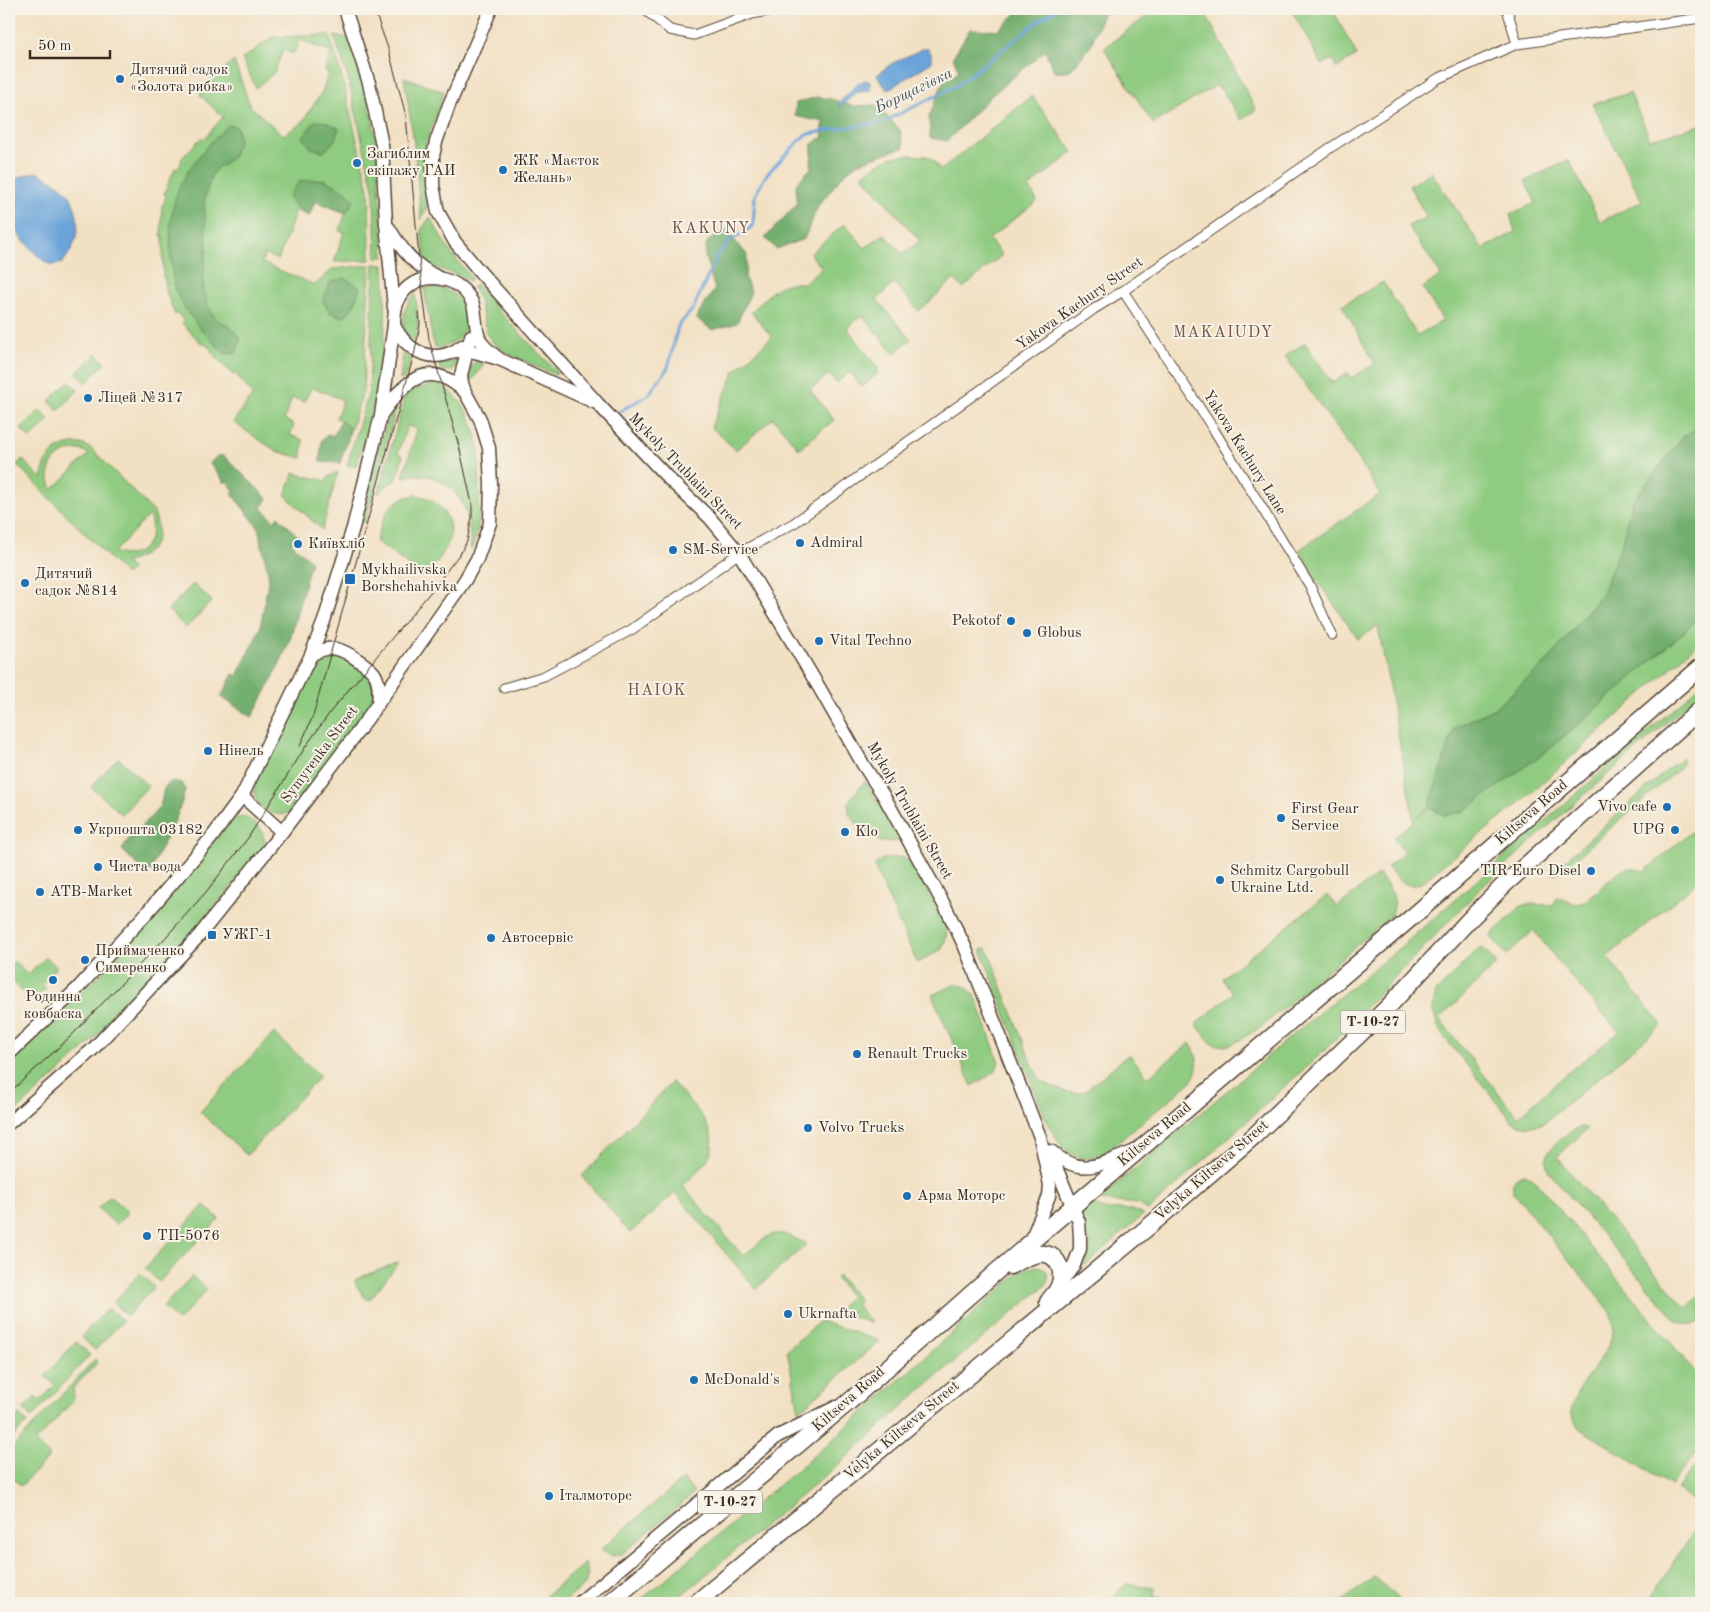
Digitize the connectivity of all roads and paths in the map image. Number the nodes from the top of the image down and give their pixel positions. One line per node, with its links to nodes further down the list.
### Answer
1 (345, 9): 8 (street)
2 (492, 9): 17 (street, Mykoly Trublaini Street)
3 (644, 9): 4 (street)
4 (780, 9)
5 (1507, 9): 7 (street)
6 (1701, 18): 7 (street, Yakova Kachury Street)
7 (1518, 44): 10 (street, Yakova Kachury Street)
8 (386, 222): 9 (street); 11 (street)
9 (439, 278): 11 (street); 13 (street)
10 (1123, 291): 19 (street, Yakova Kachury Street); 20 (street, Yakova Kachury Lane)
11 (394, 310): 12 (street)
12 (394, 325): 14 (street); 18 (street)
13 (473, 331): 14 (street, Symyrenka Street); 15 (street)
14 (462, 351): 15 (street); 16 (street, Symyrenka Street)
15 (499, 359): 17 (street)
16 (465, 392): 18 (street); 24 (street, Symyrenka Street)
17 (599, 404): 19 (street, Mykoly Trublaini Street)
18 (381, 415): 21 (street)
19 (739, 553): 23 (street, Yakova Kachury Street); 30 (street, Mykoly Trublaini Street)
20 (1332, 635)
21 (311, 655): 24 (street); 26 (street)
22 (1701, 667): 32 (highway, Kiltseva Road / Т-10-27)
23 (504, 688)
24 (378, 704): 27 (street, Symyrenka Street)
25 (1701, 709): 37 (highway, Velyka Kiltseva Street / Т-10-27)
26 (242, 796): 27 (street); 28 (street)
27 (282, 832): 29 (street, Symyrenka Street)
28 (9, 1054)
29 (9, 1123)
30 (1040, 1137): 31 (street, Mykoly Trublaini Street); 34 (street, Mykoly Trublaini Street)
31 (1048, 1149): 32 (street, Mykoly Trublaini Street); 33 (street)
32 (1136, 1151): 33 (highway, Kiltseva Road / Т-10-27)
33 (1072, 1207): 34 (highway, Kiltseva Road / Т-10-27); 36 (street)
34 (1030, 1243): 35 (highway, Kiltseva Road / Т-10-27)
35 (996, 1272): 36 (highway); 38 (highway, Kiltseva Road / Т-10-27)
36 (1059, 1286): 37 (highway)
37 (1033, 1322): 41 (highway, Velyka Kiltseva Street / Т-10-27)
38 (850, 1401): 39 (street); 40 (highway, Kiltseva Road / Т-10-27)
39 (579, 1603)
40 (609, 1603)
41 (696, 1603)

